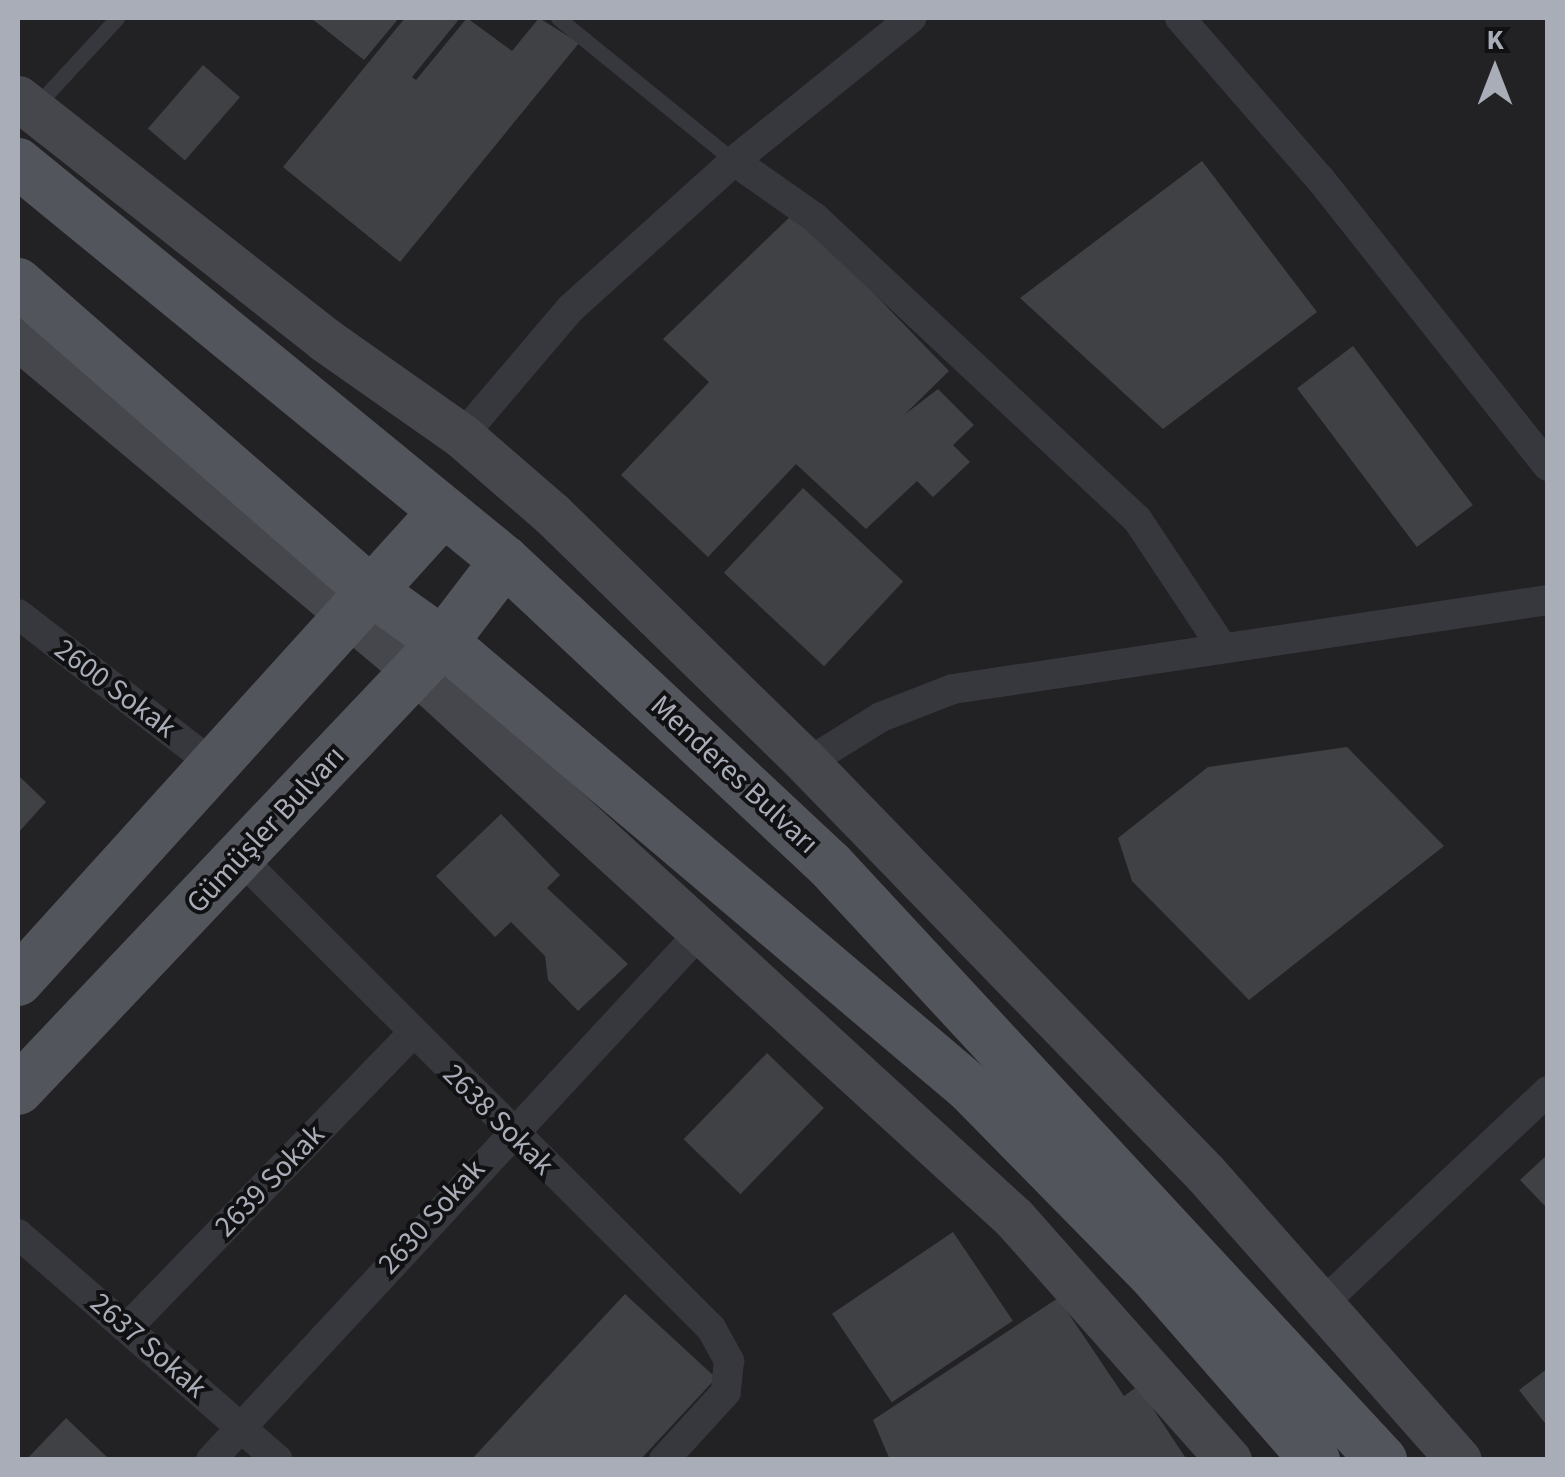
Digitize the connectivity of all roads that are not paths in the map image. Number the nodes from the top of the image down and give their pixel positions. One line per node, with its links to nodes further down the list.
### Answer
1 (117, 18): 5 (lane)
2 (558, 18): 6 (lane)
3 (911, 18): 6 (street)
4 (1180, 18): 11 (street)
5 (25, 104): 10 (main road)
6 (734, 161): 10 (street); 17 (street)
7 (18, 163): 12 (main road, Menderes Bulvarı)
8 (18, 283): 15 (main road)
9 (18, 338): 15 (main road)
10 (462, 436): 19 (main road)
11 (1548, 466)
12 (443, 512): 13 (main road, Menderes Bulvarı); 15 (main road)
13 (505, 561): 18 (main road, Gümüşler Bulvarı); 37 (main road, Menderes Bulvarı)
14 (1548, 600): 17 (street)
15 (359, 603): 18 (main road); 20 (main road)
16 (18, 614): 20 (street, 2600 Sokak)
17 (1222, 647): 19 (street)
18 (429, 656): 21 (main road, Gümüşler Bulvarı); 22 (main road); 36 (main road)
19 (807, 763): 29 (main road)
20 (213, 764): 23 (main road)
21 (240, 858): 24 (street, 2638 Sokak); 25 (main road, Gümüşler Bulvarı)
22 (698, 935): 27 (street, 2630 Sokak); 35 (main road)
23 (18, 982)
24 (413, 1033): 27 (street, 2638 Sokak); 30 (street, 2639 Sokak)
25 (18, 1090)
26 (1548, 1091): 29 (street)
27 (509, 1132): 31 (street, 2630 Sokak); 34 (street, 2638 Sokak)
28 (18, 1234): 30 (street, 2637 Sokak)
29 (1323, 1303): 38 (main road)
30 (127, 1328): 31 (street, 2637 Sokak)
31 (240, 1426): 32 (street, 2630 Sokak); 33 (street, 2637 Sokak)
32 (210, 1460)
33 (278, 1460)
34 (664, 1460)
35 (1230, 1460)
36 (1315, 1460)
37 (1382, 1460)
38 (1459, 1460)

